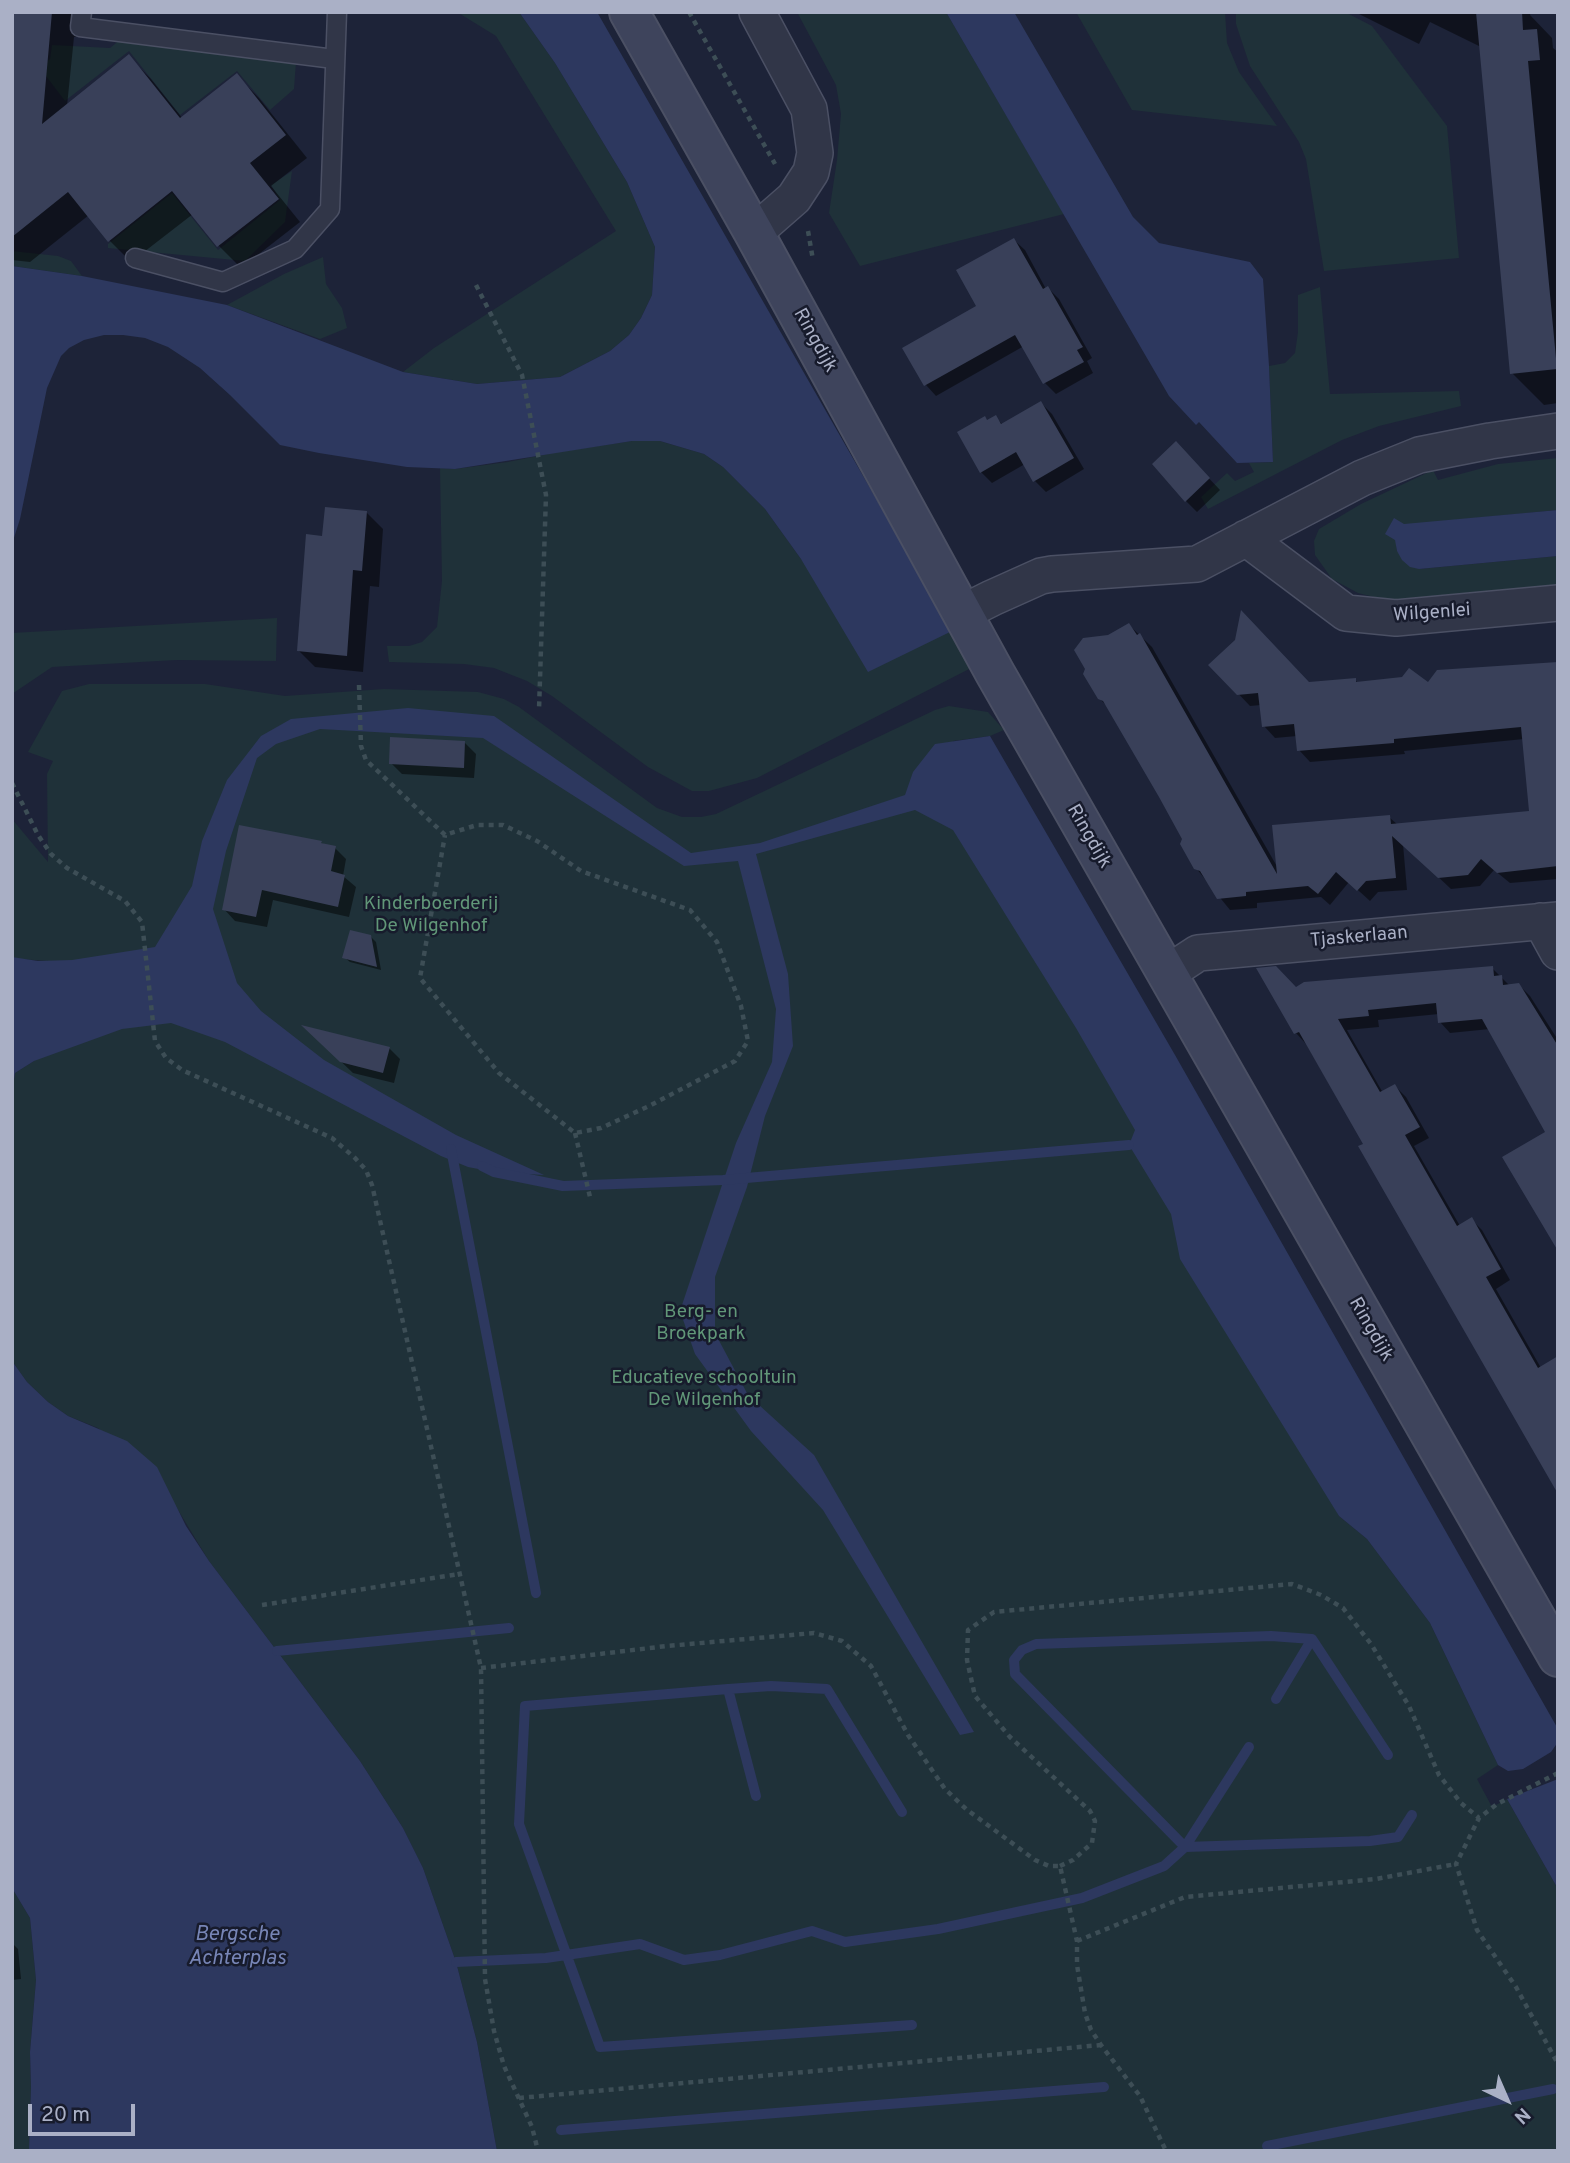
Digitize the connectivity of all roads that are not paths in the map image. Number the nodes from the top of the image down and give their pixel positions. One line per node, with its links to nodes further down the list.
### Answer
1 (82, 12): 5 (lane)
2 (337, 12): 5 (lane)
3 (629, 12): 6 (street, Ringdijk)
4 (757, 12): 6 (street)
5 (334, 60): 7 (lane)
6 (754, 233): 11 (street, Ringdijk)
7 (135, 258)
8 (1558, 431): 9 (street)
9 (1246, 538): 10 (street, Wilgenlei); 11 (street)
10 (1558, 603)
11 (962, 613): 14 (street, Ringdijk)
12 (1549, 920): 13 (street); 14 (street, Tjaskerlaan)
13 (1558, 952)
14 (1166, 974): 15 (street, Ringdijk)
15 (1558, 1657)

